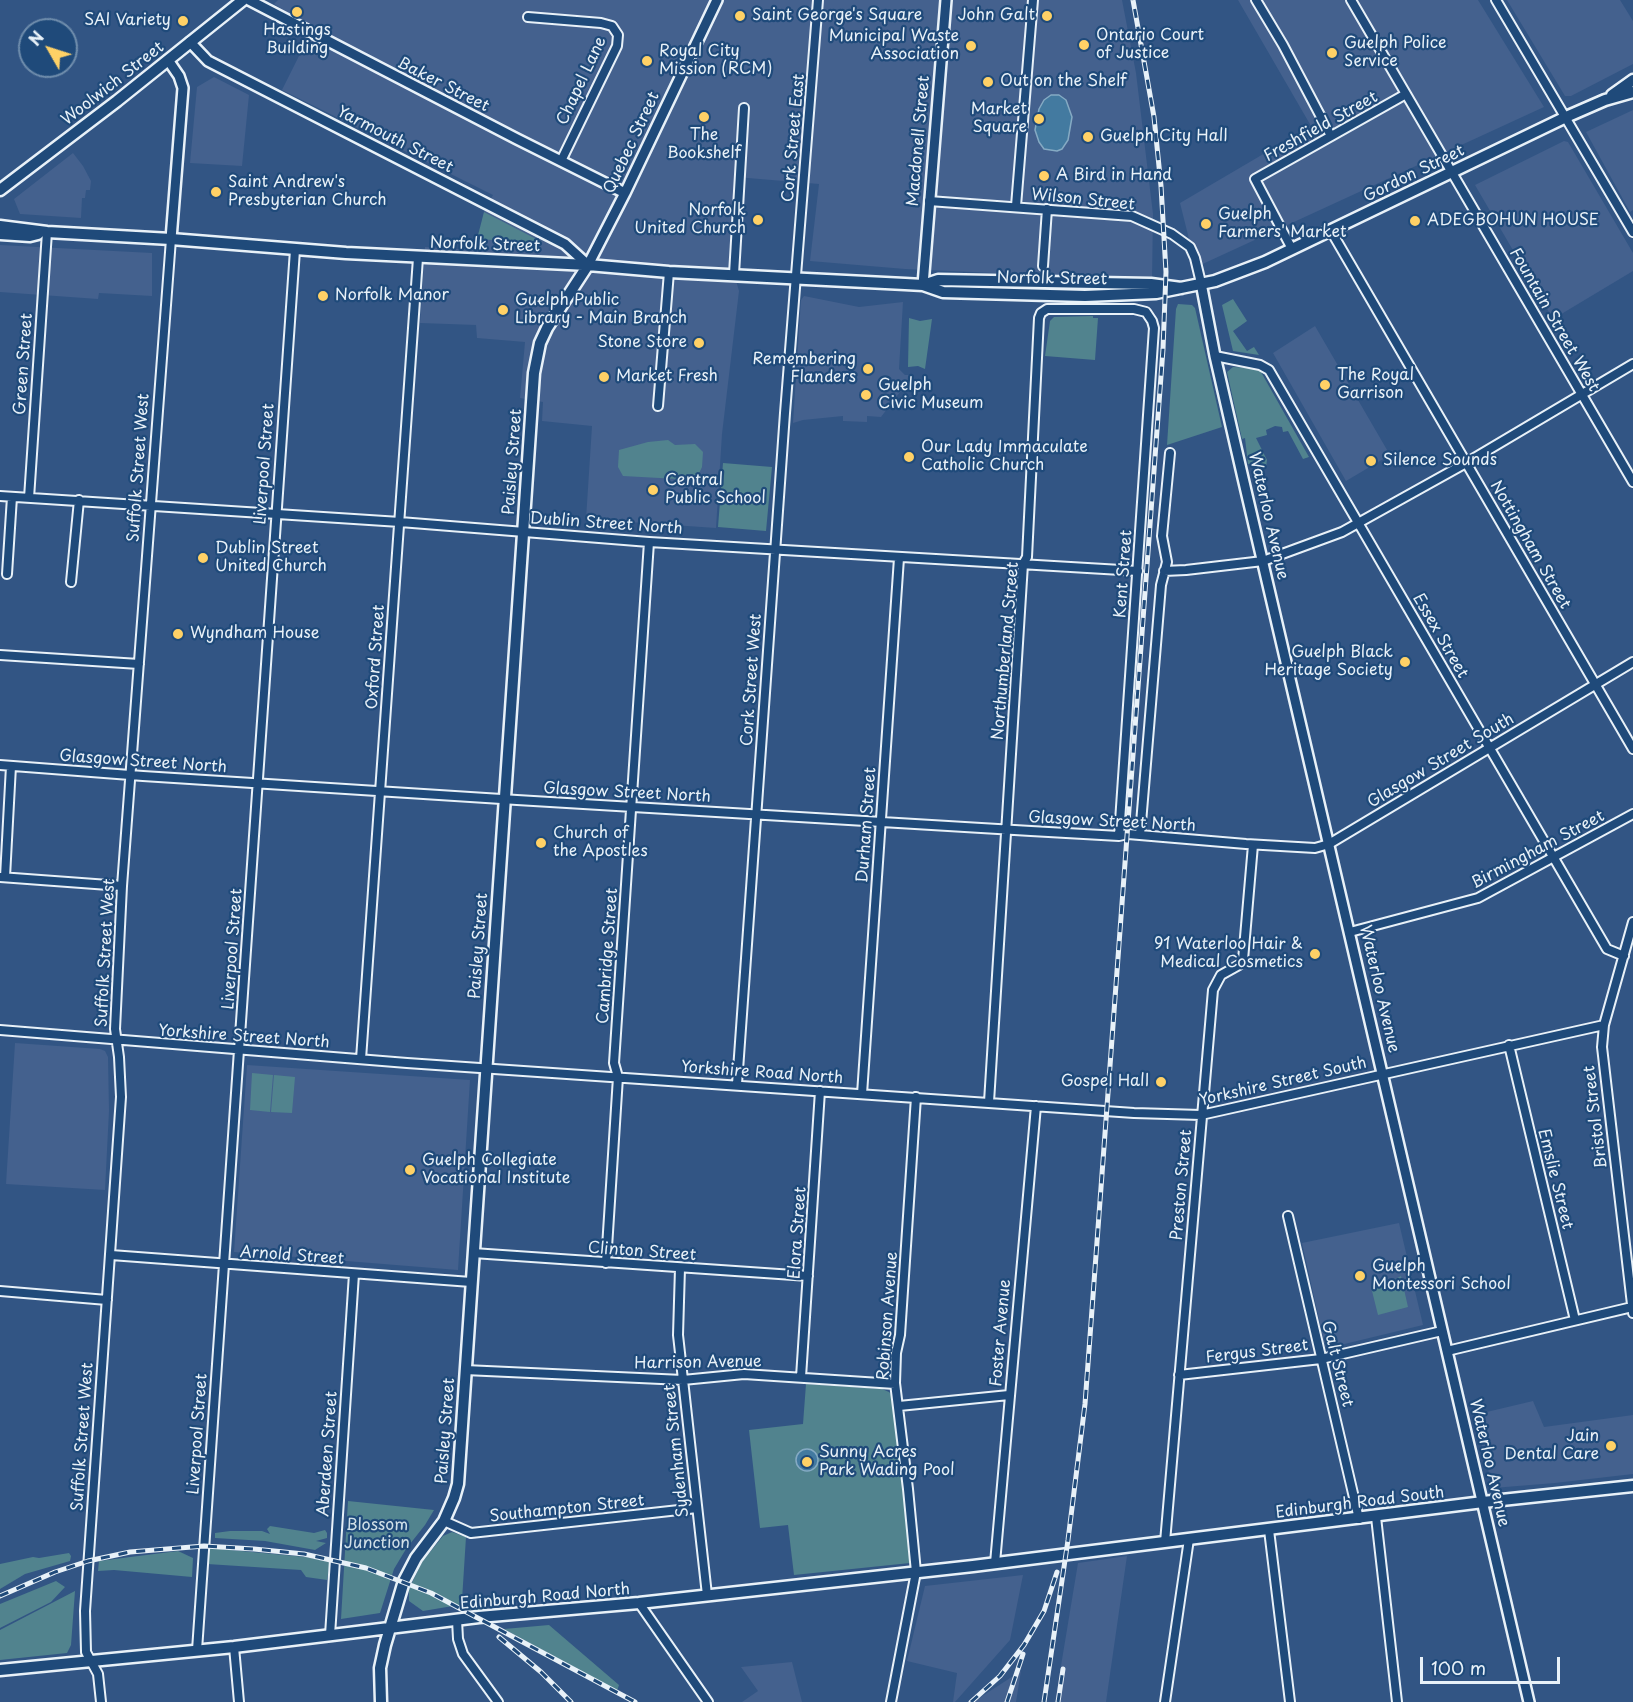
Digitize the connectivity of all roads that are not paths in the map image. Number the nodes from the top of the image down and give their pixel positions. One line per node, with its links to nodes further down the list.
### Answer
1 (243, 0): 11 (main road, Woolwich Street)
2 (249, 0): 20 (street, Baker Street)
3 (717, 0): 23 (street, Quebec Street)
4 (818, 0): 40 (street, Cork Street East)
5 (946, 0): 24 (street, Macdonell Street)
6 (1033, 0): 25 (street)
7 (1256, 0): 19 (street)
8 (1351, 0): 15 (street, Fountain Street West)
9 (1496, 0): 18 (street)
10 (528, 16): 20 (street, Chapel Lane)
11 (190, 42): 12 (main road, Woolwich Street); 36 (street, Yarmouth Street)
12 (168, 60): 22 (main road, Woolwich Street); 32 (street)
13 (1633, 80): 16 (main road, Gordon Street)
14 (1633, 92): 16 (main road, Gordon Street)
15 (1406, 94): 19 (street, Freshfield Street); 21 (street, Fountain Street West)
16 (1605, 100): 18 (main road, Gordon Street)
17 (744, 108): 39 (street)
18 (1566, 117): 21 (main road, Gordon Street); 30 (street)
19 (1331, 136): 33 (street, Freshfield Street)
20 (561, 161): 23 (street, Baker Street)
21 (1451, 173): 28 (main road, Gordon Street); 46 (street, Fountain Street West)
22 (0, 190)
23 (626, 193): 36 (street, Quebec Street)
24 (928, 201): 25 (street, Wilson Street); 42 (street, Macdonell Street)
25 (1016, 206): 26 (street, Wilson Street)
26 (1047, 208): 37 (street); 41 (street, Wilson Street)
27 (0, 226): 29 (main road, Norfolk Street)
28 (1331, 231): 33 (main road, Gordon Street); 49 (street, Nottingham Street)
29 (46, 232): 31 (main road, Norfolk Street); 32 (main road, Norfolk Street); 53 (street, Green Street)
30 (1633, 232)
31 (0, 234)
32 (171, 239): 34 (main road, Norfolk Street); 55 (street, Suffolk Street West)
33 (1292, 249): 41 (main road, Gordon Street)
34 (295, 250): 35 (main road, Norfolk Street); 56 (street, Liverpool Street)
35 (418, 258): 36 (main road, Norfolk Street); 57 (street, Oxford Street)
36 (588, 265): 38 (main road, Norfolk Street); 59 (main road, Paisley Street)
37 (1043, 266)
38 (669, 272): 39 (main road, Norfolk Street); 47 (street)
39 (734, 274): 40 (main road, Norfolk Street)
40 (795, 278): 42 (main road, Norfolk Street); 61 (street, Cork Street West)
41 (1201, 283): 42 (main road, Norfolk Street); 44 (street, Waterloo Avenue)
42 (923, 285)
43 (1149, 315): 64 (street, Northumberland Street); 65 (street, Kent Street)
44 (1215, 356): 58 (street, Essex Street); 63 (street, Waterloo Avenue)
45 (1633, 364): 46 (street)
46 (1582, 394): 49 (street); 50 (street, Fountain Street West)
47 (658, 406)
48 (1170, 453): 66 (street)
49 (1466, 463): 58 (street); 72 (street, Nottingham Street)
50 (1633, 482)
51 (0, 496): 52 (street, Dublin Street North)
52 (12, 497): 53 (street, Dublin Street North); 67 (street)
53 (29, 498): 54 (street, Dublin Street North)
54 (79, 500): 55 (street, Dublin Street North); 68 (street)
55 (150, 507): 56 (street, Dublin Street North); 71 (street, Suffolk Street West)
56 (275, 514): 57 (street, Dublin Street North); 78 (street, Liverpool Street)
57 (400, 522): 59 (street, Dublin Street North); 79 (street, Oxford Street)
58 (1359, 524): 63 (street); 73 (street, Essex Street)
59 (524, 532): 60 (street, Dublin Street North); 80 (main road, Paisley Street)
60 (649, 542): 61 (street, Dublin Street North); 81 (street, Cambridge Street)
61 (775, 549): 62 (street, Dublin Street North); 82 (street, Cork Street West)
62 (899, 558): 64 (street, Dublin Street North); 84 (street, Durham Street)
63 (1263, 561): 66 (street); 88 (street, Waterloo Avenue)
64 (1023, 564): 65 (street, Dublin Street North); 85 (street, Northumberland Street)
65 (1138, 571): 87 (street, Kent Street)
66 (1164, 571): 86 (street)
67 (7, 574)
68 (71, 582)
69 (0, 655): 71 (street)
70 (1633, 662): 72 (street, Glasgow Street South)
71 (139, 664): 77 (street, Suffolk Street West)
72 (1596, 684): 73 (street, Glasgow Street South); 74 (street, Nottingham Street)
73 (1490, 747): 88 (street, Glasgow Street South); 90 (street, Essex Street)
74 (1633, 749)
75 (0, 765): 76 (street, Glasgow Street North)
76 (11, 766): 77 (street, Glasgow Street North); 91 (street)
77 (132, 775): 78 (street, Glasgow Street North); 92 (street, Suffolk Street West)
78 (258, 783): 79 (street, Glasgow Street North); 101 (street, Liverpool Street)
79 (380, 791): 80 (street, Glasgow Street North); 102 (street, Oxford Street)
80 (505, 799): 81 (street, Glasgow Street North); 103 (main road, Paisley Street)
81 (632, 806): 82 (street, Glasgow Street North); 105 (street, Cambridge Street)
82 (755, 814): 84 (street, Glasgow Street North); 106 (street, Cork Street West)
83 (1633, 814): 90 (street, Birmingham Street)
84 (882, 822): 85 (street, Glasgow Street North); 108 (street, Durham Street)
85 (1006, 830): 87 (street, Glasgow Street North); 110 (street, Northumberland Street)
86 (1140, 835): 87 (street, Glasgow Street North); 89 (street, Glasgow Street North)
87 (1119, 836)
88 (1329, 844): 89 (street, Glasgow Street South); 94 (street, Waterloo Avenue)
89 (1253, 845): 112 (street, Preston Street)
90 (1554, 857): 94 (street, Birmingham Street); 96 (street, Essex Street)
91 (3, 877): 92 (street)
92 (122, 886): 99 (street, Suffolk Street West)
93 (1633, 922): 95 (street, Bristol Street)
94 (1350, 932): 104 (street, Waterloo Avenue)
95 (1631, 938): 96 (street, Bristol Street)
96 (1624, 956): 97 (street, Bristol Street)
97 (1604, 1025): 100 (street, Yorkshire Street South); 124 (street, Bristol Street)
98 (0, 1030): 99 (street, Yorkshire Street North)
99 (117, 1040): 101 (street, Yorkshire Street North); 115 (street, Suffolk Street West)
100 (1509, 1045): 104 (street, Yorkshire Street South); 126 (street, Emslie Street)
101 (240, 1050): 102 (street, Yorkshire Street North); 117 (street, Liverpool Street)
102 (361, 1059): 103 (street, Yorkshire Street North)
103 (486, 1068): 105 (street, Yorkshire Road North); 114 (main road, Paisley Street)
104 (1383, 1073): 112 (street, Yorkshire Street South); 127 (street, Waterloo Avenue)
105 (618, 1077): 106 (street, Yorkshire Road North); 116 (street, Cambridge Street)
106 (737, 1084): 107 (street, Yorkshire Road North)
107 (820, 1091): 108 (street, Yorkshire Road North); 120 (street, Elora Street)
108 (862, 1094): 109 (street, Yorkshire Road North)
109 (916, 1097): 110 (street, Yorkshire Road North); 134 (street, Robinson Avenue)
110 (988, 1102): 111 (street, Yorkshire Road North)
111 (1036, 1106): 112 (street, Yorkshire Street South); 135 (street, Foster Avenue)
112 (1202, 1115): 131 (street, Preston Street)
113 (1288, 1216): 129 (street, Galt Street)
114 (473, 1252): 116 (street, Clinton Street); 121 (main road, Paisley Street)
115 (111, 1255): 117 (street, Arnold Street); 123 (street, Suffolk Street West)
116 (606, 1263): 118 (street, Clinton Street)
117 (223, 1264): 119 (street, Arnold Street); 155 (street, Liverpool Street)
118 (680, 1268): 120 (street, Clinton Street); 133 (street, Sydenham Street)
119 (354, 1274): 121 (street, Arnold Street); 153 (street, Aberdeen Street)
120 (808, 1276): 132 (street, Elora Street)
121 (471, 1282): 130 (main road, Paisley Street)
122 (0, 1292): 123 (street)
123 (107, 1300): 156 (street, Suffolk Street West)
124 (1632, 1307): 125 (street, Bristol Street); 126 (street)
125 (1633, 1313)
126 (1575, 1320): 128 (street)
127 (1442, 1331): 128 (street, Waterloo Avenue); 129 (street, Fergus Street)
128 (1447, 1351): 138 (street, Waterloo Avenue)
129 (1321, 1359): 131 (street, Fergus Street); 141 (street, Galt Street)
130 (465, 1370): 133 (street, Harrison Avenue); 142 (main road, Paisley Street)
131 (1179, 1375): 145 (street, Preston Street)
132 (801, 1377): 133 (street, Harrison Avenue); 134 (street, Harrison Avenue)
133 (682, 1380): 139 (street, Sydenham Street)
134 (895, 1384): 136 (street, Robinson Avenue)
135 (1009, 1395): 136 (street); 147 (street, Foster Avenue)
136 (899, 1406): 148 (street, Robinson Avenue)
137 (1633, 1486): 138 (main road, Edinburgh Road South)
138 (1483, 1503): 140 (main road, Edinburgh Road South); 167 (street, Waterloo Avenue)
139 (697, 1508): 142 (street, Southampton Street); 149 (street, Sydenham Street)
140 (1376, 1517): 141 (main road, Edinburgh Road South); 166 (street)
141 (1359, 1519): 143 (main road, Edinburgh Road South)
142 (444, 1521): 152 (main road, Paisley Street)
143 (1269, 1530): 144 (main road, Edinburgh Road South); 165 (street)
144 (1189, 1539): 145 (main road, Edinburgh Road South); 164 (street)
145 (1165, 1542): 146 (main road, Edinburgh Road South)
146 (1092, 1551): 147 (main road, Edinburgh Road North)
147 (995, 1563): 148 (main road, Edinburgh Road North)
148 (916, 1572): 149 (main road, Edinburgh Road North); 163 (street, Robinson Avenue)
149 (707, 1595): 150 (main road, Edinburgh Road North)
150 (639, 1603): 151 (main road, Edinburgh Road North); 162 (street)
151 (457, 1620): 152 (main road, Edinburgh Road North); 161 (street)
152 (391, 1627): 153 (main road, Edinburgh Road North); 160 (main road, Paisley Street)
153 (330, 1635): 154 (main road, Edinburgh Road North)
154 (234, 1647): 155 (main road, Edinburgh Road North); 159 (street)
155 (197, 1650): 156 (main road, Edinburgh Road North)
156 (92, 1661): 157 (main road, Edinburgh Road North); 158 (street, Suffolk Street West)
157 (0, 1670)
158 (101, 1702)
159 (239, 1702)
160 (381, 1702)
161 (498, 1702)
162 (708, 1702)
163 (891, 1702)
164 (1165, 1702)
165 (1290, 1702)
166 (1397, 1702)
167 (1529, 1702)

